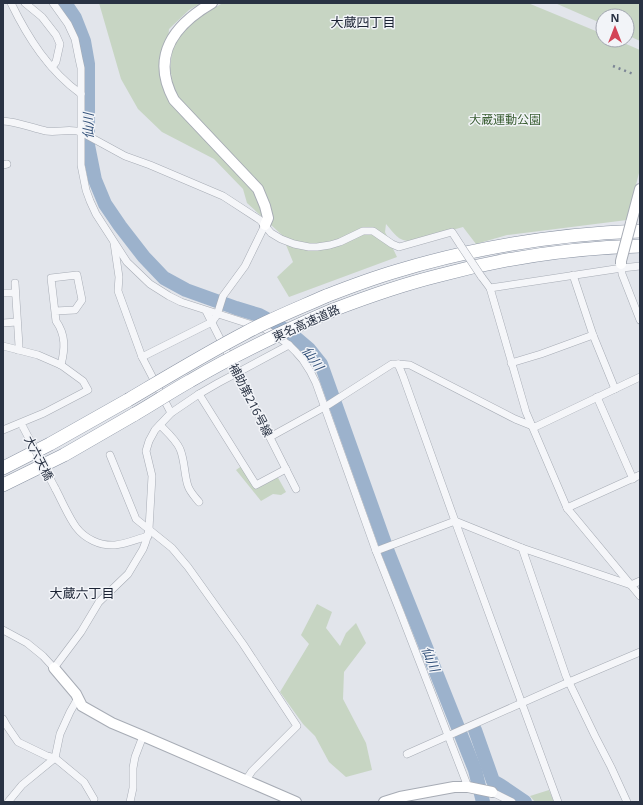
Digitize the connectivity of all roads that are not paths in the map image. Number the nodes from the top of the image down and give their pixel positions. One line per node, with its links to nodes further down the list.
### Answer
1 (11, 3): 5 (street)
2 (25, 3): 5 (street)
3 (53, 3): 6 (street)
4 (212, 3): 10 (street)
5 (52, 67): 6 (street)
6 (81, 94): 8 (street)
7 (3, 121): 8 (street)
8 (81, 132): 10 (street); 12 (street)
9 (640, 189): 11 (street)
10 (265, 225): 18 (street, bridge); 23 (street)
11 (636, 227): 14 (street, bridge); 49 (highway, 東名高速道路, bridge)
12 (113, 239): 22 (street); 32 (street)
13 (640, 246): 53 (highway, 東名高速道路, bridge)
14 (622, 266): 15 (street); 16 (street); 24 (street)
15 (640, 266)
16 (573, 276): 18 (street); 28 (street)
17 (15, 284): 19 (street)
18 (490, 288): 33 (street)
19 (15, 293): 20 (street); 25 (street)
20 (3, 294)
21 (55, 311): 21 (street); 35 (street)
22 (206, 311): 23 (street); 26 (street, 補助第216号線)
23 (217, 315): 26 (street); 30 (street)
24 (640, 320)
25 (17, 322): 27 (street); 31 (street)
26 (212, 322): 32 (street); 36 (street, 補助第216号線)
27 (3, 323)
28 (593, 335): 33 (street); 38 (street)
29 (3, 346): 31 (street)
30 (290, 346): 36 (street); 41 (street)
31 (18, 350): 35 (street)
32 (142, 357): 42 (street)
33 (511, 362): 45 (street)
34 (398, 364): 41 (street); 45 (street); 57 (street)
35 (61, 365): 43 (street)
36 (237, 373): 39 (street); 47 (street, 補助第216号線)
37 (640, 377): 38 (street)
38 (615, 389): 40 (street)
39 (199, 394): 42 (street); 50 (street)
40 (597, 397): 45 (street); 52 (street)
41 (325, 407): 47 (street); 60 (street)
42 (171, 413): 44 (street)
43 (22, 424): 46 (street); 58 (street, 大六天橋, bridge)
44 (160, 424): 55 (street); 58 (street)
45 (531, 426): 56 (street)
46 (3, 430)
47 (270, 437): 50 (street, 補助第216号線)
48 (110, 454): 58 (street)
49 (3, 468)
50 (286, 469): 54 (street, 補助第216号線)
51 (640, 475): 52 (street)
52 (633, 479): 56 (street)
53 (3, 485)
54 (296, 489)
55 (199, 502)
56 (567, 508): 62 (street)
57 (455, 521): 59 (street); 60 (street); 69 (street)
58 (148, 533): 66 (street); 75 (street)
59 (522, 548): 62 (street); 67 (street)
60 (376, 551): 72 (street)
61 (640, 581): 62 (street)
62 (631, 585): 63 (street)
63 (640, 596)
64 (3, 630): 66 (street)
65 (640, 652): 67 (street)
66 (54, 668): 68 (street)
67 (569, 682): 69 (street); 85 (street)
68 (78, 698): 71 (street); 74 (street)
69 (522, 703): 72 (street); 84 (street)
70 (3, 719): 74 (street)
71 (143, 736): 75 (street); 80 (street)
72 (448, 736): 73 (street); 76 (street)
73 (407, 754)
74 (55, 758): 78 (street); 79 (street)
75 (246, 780): 81 (street)
76 (468, 787): 77 (street); 82 (street)
77 (496, 796): 83 (street)
78 (94, 799)
79 (8, 802)
80 (130, 802)
81 (296, 802)
82 (384, 802)
83 (512, 802)
84 (558, 802)
85 (627, 802)

